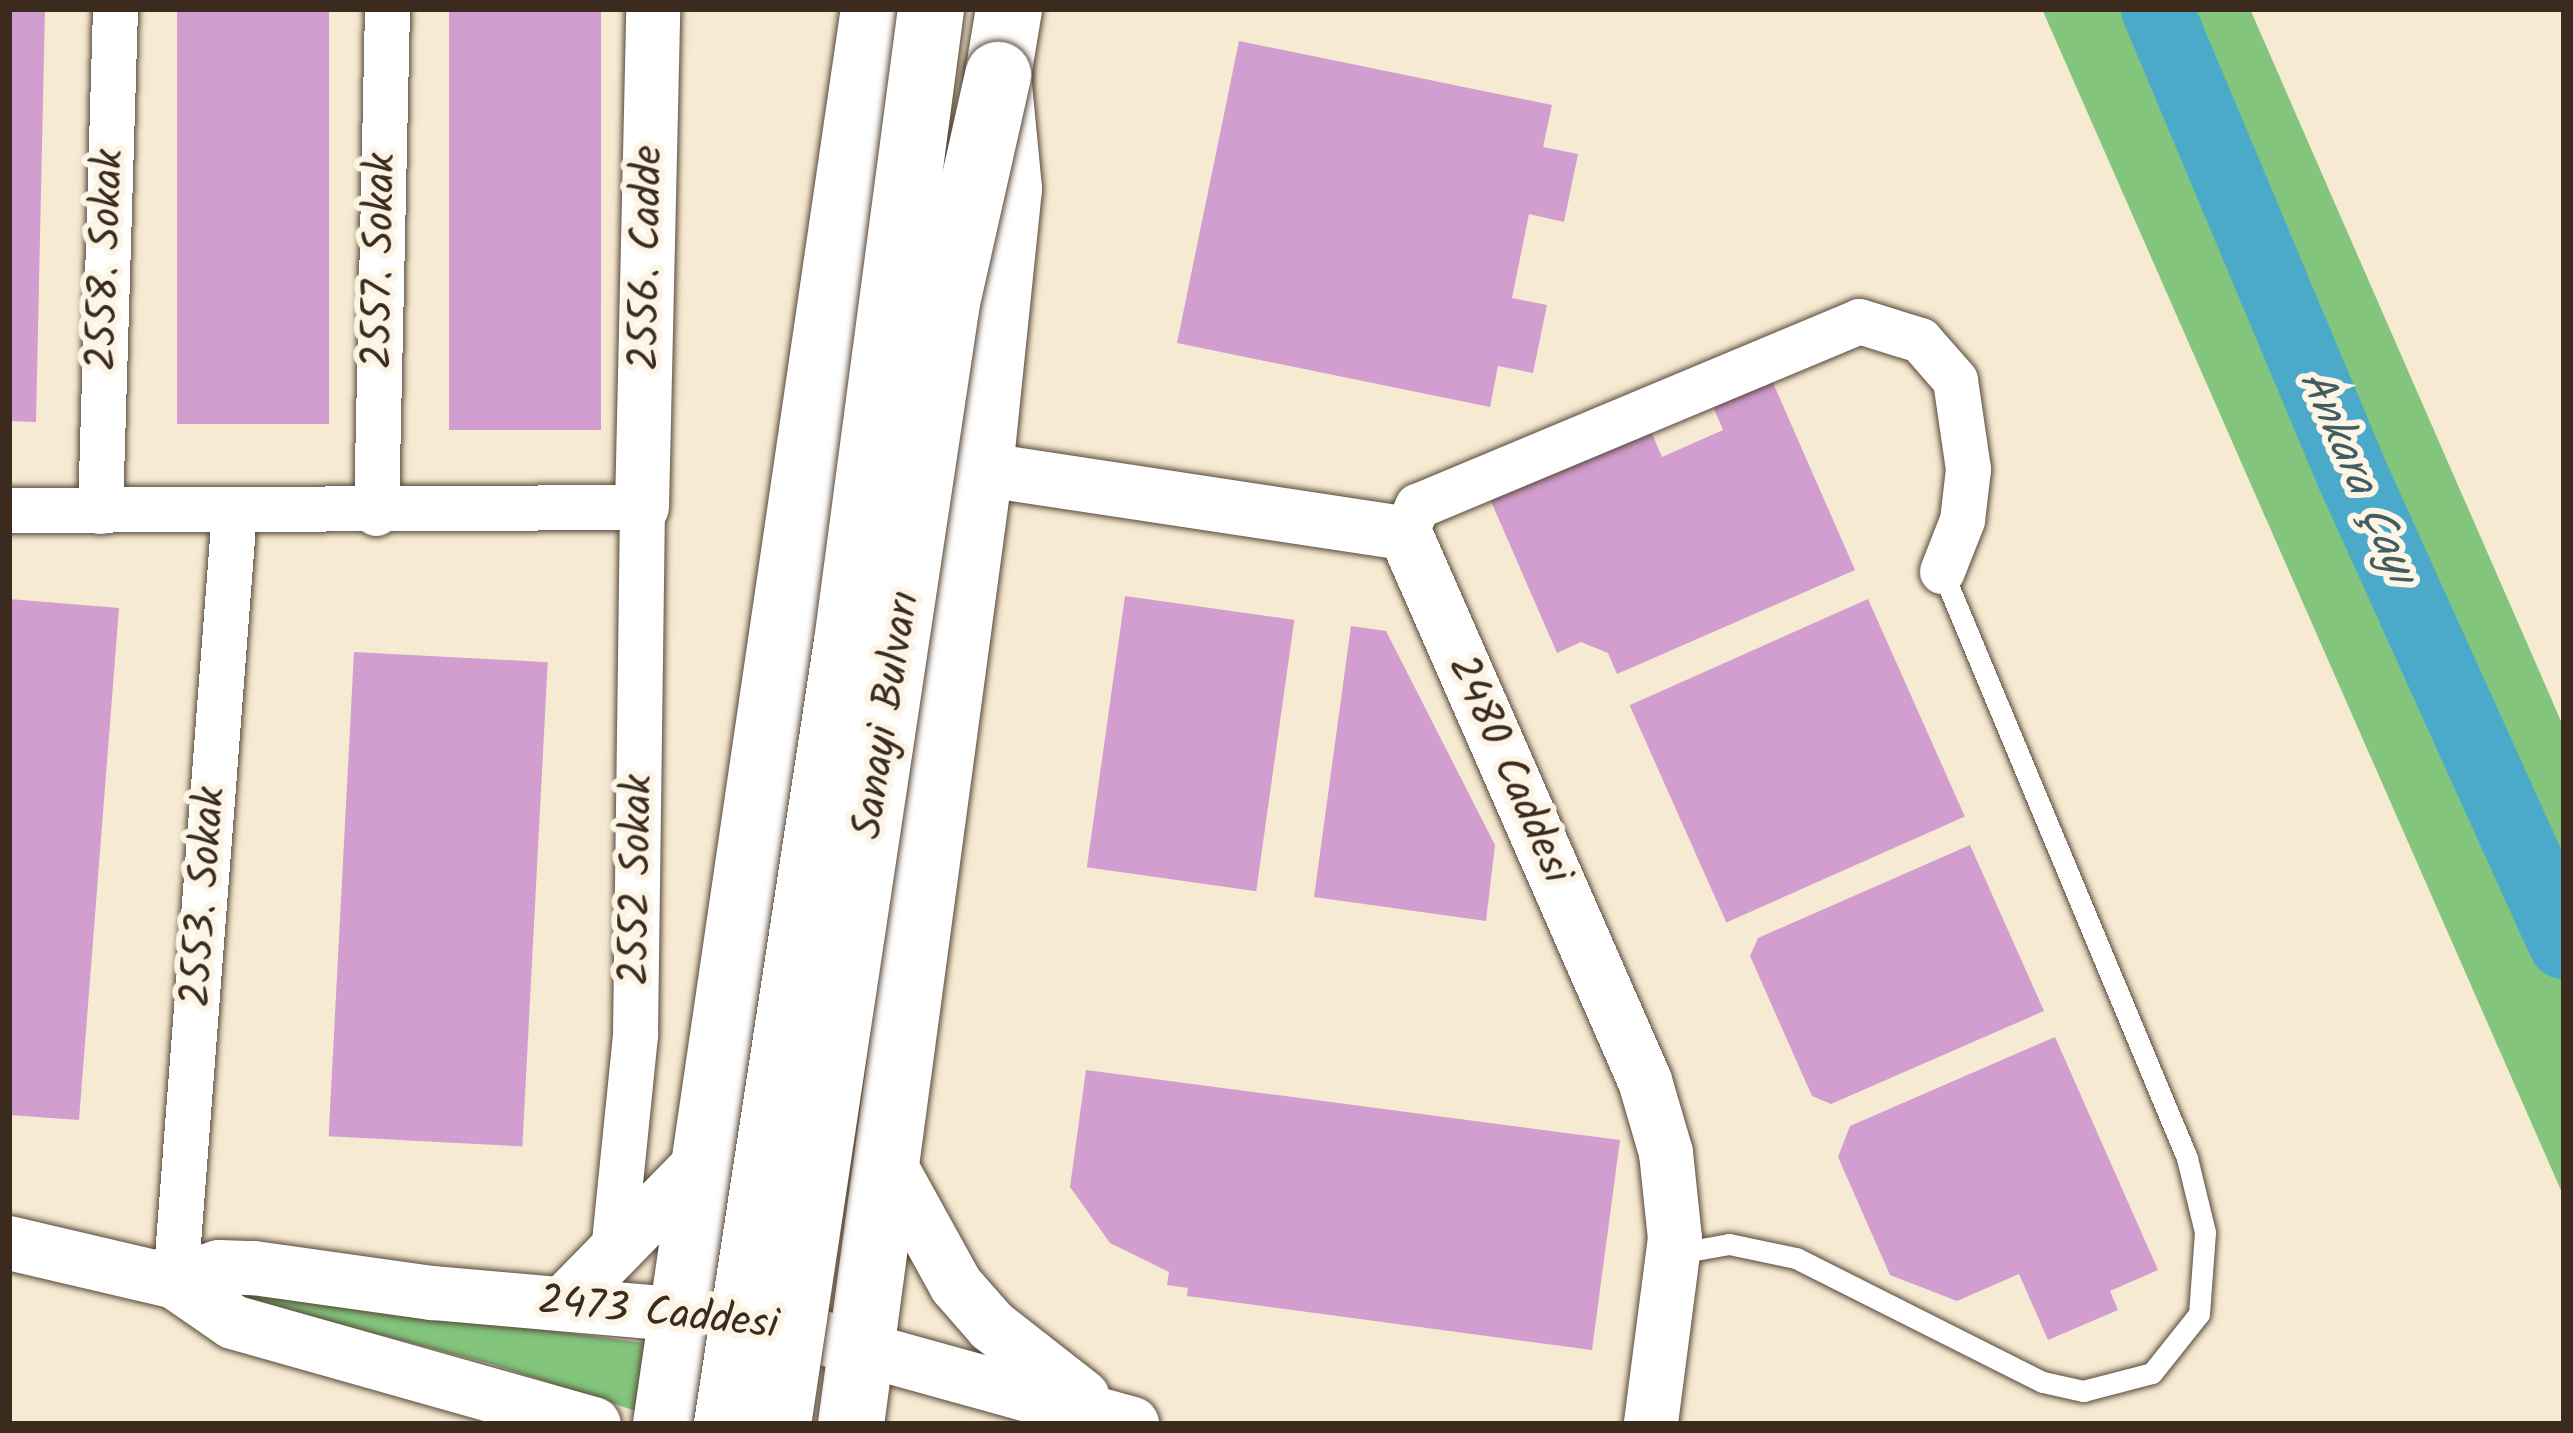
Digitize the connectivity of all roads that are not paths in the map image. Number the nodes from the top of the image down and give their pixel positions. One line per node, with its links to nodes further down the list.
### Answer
1 (115, 9): 11 (street, 2558. Sokak)
2 (387, 9): 13 (street, 2557. Sokak)
3 (653, 9): 9 (street, 2556. Cadde)
4 (874, 9): 16 (main road)
5 (931, 9): 30 (main road, Sanayi Bulvarı, bridge)
6 (1009, 9): 7 (main road, Sanayi Bulvarı)
7 (998, 75): 8 (main road); 31 (main road, Sanayi Bulvarı, bridge)
8 (980, 469): 14 (street); 17 (main road)
9 (642, 507): 13 (street); 19 (street, 2552 Sokak)
10 (9, 510): 11 (street)
11 (100, 511): 12 (street)
12 (234, 512): 13 (street); 21 (street, 2553. Sokak)
13 (376, 513)
14 (1405, 532): 15 (street); 20 (street, 2480 Caddesi)
15 (1942, 572): 20 (lane)
16 (706, 1146): 17 (main road); 19 (street); 23 (main road)
17 (887, 1146): 24 (main road); 26 (street)
18 (9, 1243): 21 (street, 2473 Caddesi)
19 (613, 1251): 22 (street)
20 (1672, 1254): 33 (street, 2480 Caddesi)
21 (175, 1282): 22 (street, 2473 Caddesi); 25 (street, 2473 Caddesi)
22 (563, 1304): 23 (street, 2473 Caddesi)
23 (683, 1311): 24 (street, 2473 Caddesi); 29 (main road)
24 (862, 1345): 26 (street, 2473 Caddesi); 32 (main road)
25 (481, 1387): 27 (street); 28 (street, 2473 Caddesi)
26 (1121, 1420)
27 (522, 1424)
28 (594, 1424)
29 (667, 1424)
30 (727, 1424)
31 (778, 1424)
32 (851, 1424)
33 (1651, 1424)

